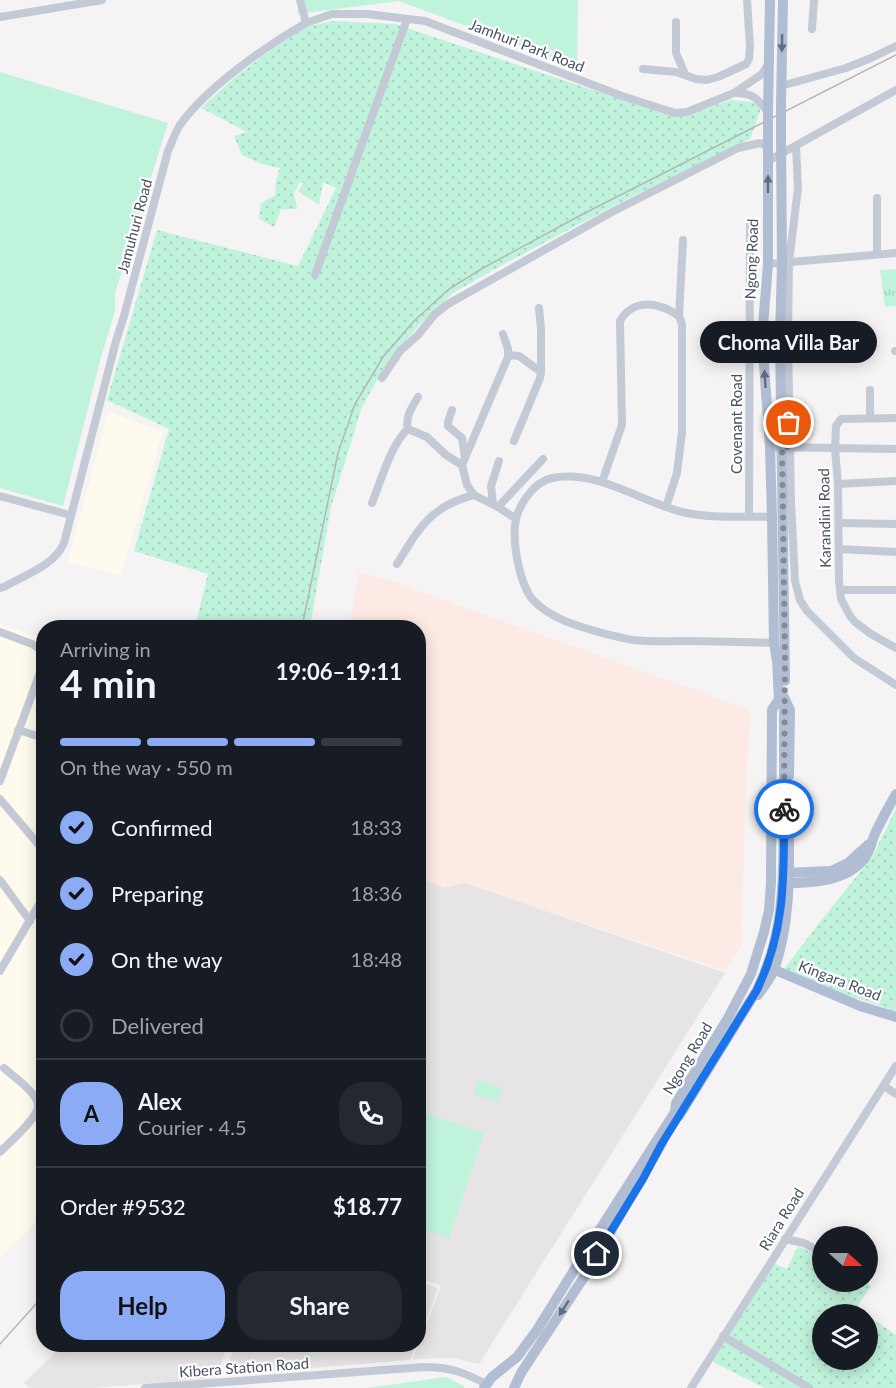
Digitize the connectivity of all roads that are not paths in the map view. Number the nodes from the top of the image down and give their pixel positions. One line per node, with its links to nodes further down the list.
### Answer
1 (102, 0): 7 (street)
2 (300, 0): 9 (street)
3 (747, 0): 15 (street)
4 (770, 0): 13 (main road, Ngong Road)
5 (783, 0): 16 (main road, Ngong Road, one-way to 16)
6 (814, 0): 11 (street)
7 (0, 17)
8 (406, 18): 9 (street, Jamhuri Park Road); 18 (street, Jamhuri Park Road); 31 (street)
9 (306, 22): 60 (street, Jamuhuri Road)
10 (675, 22): 15 (street)
11 (812, 29)
12 (896, 46): 16 (street)
13 (768, 64): 18 (street, Jamhuri Park Road); 19 (main road, Ngong Road)
14 (643, 69): 15 (street)
15 (685, 74)
16 (782, 86): 22 (main road, Ngong Road, bridge)
17 (896, 90): 21 (street)
18 (734, 93): 19 (street)
19 (768, 112): 20 (main road, Ngong Road, bridge)
20 (768, 142): 23 (main road, Ngong Road); 37 (street)
21 (796, 146): 22 (street); 29 (street)
22 (780, 155): 23 (street); 29 (main road, Ngong Road)
23 (768, 161): 30 (main road, Ngong Road, one-way to 23)
24 (877, 198): 28 (street)
25 (750, 223): 61 (street, Covenant Road)
26 (683, 240): 33 (street)
27 (896, 253): 28 (street)
28 (877, 254): 29 (street)
29 (786, 262): 30 (street); 46 (main road, Ngong Road)
30 (768, 264): 45 (main road, Ngong Road, one-way to 30)
31 (315, 275)
32 (539, 308): 36 (street)
33 (679, 315): 53 (street); 59 (street)
34 (503, 334): 35 (street)
35 (508, 355): 36 (street); 50 (street)
36 (541, 372): 44 (street)
37 (382, 378)
38 (870, 390): 41 (street)
39 (418, 398): 43 (street)
40 (452, 410): 50 (street)
41 (870, 418): 42 (street, Karandini Road); 47 (street, Karandini Road)
42 (896, 418)
43 (408, 429): 50 (street); 57 (street)
44 (514, 441)
45 (770, 447): 46 (street); 62 (main road, Ngong Road)
46 (786, 447): 47 (street); 69 (street); 70 (main road, Ngong Road)
47 (835, 449): 48 (street); 54 (street, Karandini Road)
48 (896, 449)
49 (543, 459): 58 (street)
50 (464, 461): 55 (street)
51 (498, 461): 58 (street)
52 (896, 481): 54 (street)
53 (602, 482): 59 (street); 63 (street)
54 (838, 484): 64 (street, Karandini Road)
55 (474, 495): 58 (street); 68 (street)
56 (0, 496): 60 (street)
57 (372, 503)
58 (495, 506): 63 (street)
59 (666, 507): 61 (street)
60 (70, 515): 71 (street, Jamuhuri Road)
61 (749, 516): 62 (street)
62 (772, 517): 77 (main road, Ngong Road)
63 (516, 519): 77 (street)
64 (839, 523): 65 (street); 66 (street, Karandini Road)
65 (896, 524)
66 (839, 549): 67 (street); 72 (street, Karandini Road)
67 (896, 552)
68 (397, 564)
69 (796, 583): 70 (street); 74 (street)
70 (784, 585): 75 (main road, Ngong Road)
71 (0, 588)
72 (840, 590): 73 (street); 79 (street, Karandini Road)
73 (896, 590)
74 (800, 600): 75 (street); 81 (street)
75 (784, 606): 82 (main road, Ngong Road)
76 (0, 632): 78 (street)
77 (774, 643): 82 (main road, Ngong Road)
78 (36, 647)
79 (896, 648)
80 (36, 683): 83 (street)
81 (896, 685)
82 (782, 699): 86 (main road, Ngong Road); 87 (main road, Ngong Road); 92 (main road, Ngong Road); 107 (main road, Ngong Road, bridge)
83 (18, 730): 84 (street); 85 (street)
84 (36, 736)
85 (2, 768): 88 (street)
86 (771, 771): 87 (main road); 92 (main road, Ngong Road)
87 (789, 771): 93 (main road, Ngong Road)
88 (0, 781)
89 (896, 794): 93 (main road)
90 (0, 799): 91 (street)
91 (36, 841)
92 (773, 878): 93 (main road); 97 (main road, Ngong Road); 107 (main road, Ngong Road)
93 (789, 878): 98 (main road, Ngong Road)
94 (0, 880): 96 (street)
95 (36, 910): 96 (street)
96 (30, 921): 99 (street)
97 (756, 962): 98 (main road, Kingara Road); 107 (main road, Ngong Road)
98 (774, 969): 100 (main road, Kingara Road); 107 (main road, Ngong Road)
99 (0, 971)
100 (894, 1017)
101 (896, 1066): 103 (street, Riara Road)
102 (4, 1068): 105 (street)
103 (884, 1086): 104 (street); 109 (street, Riara Road)
104 (896, 1094)
105 (36, 1099)
106 (36, 1112): 108 (street)
107 (677, 1114): 112 (main road); 114 (main road, Ngong Road, one-way to 114)
108 (0, 1152)
109 (785, 1239): 110 (street); 111 (street, Riara Road)
110 (812, 1247)
111 (723, 1336): 115 (street, Riara Road); 116 (street)
112 (487, 1383): 113 (street, Kibera Station Road); 114 (main road)
113 (145, 1388)
114 (513, 1388)
115 (691, 1388)
116 (809, 1388)

